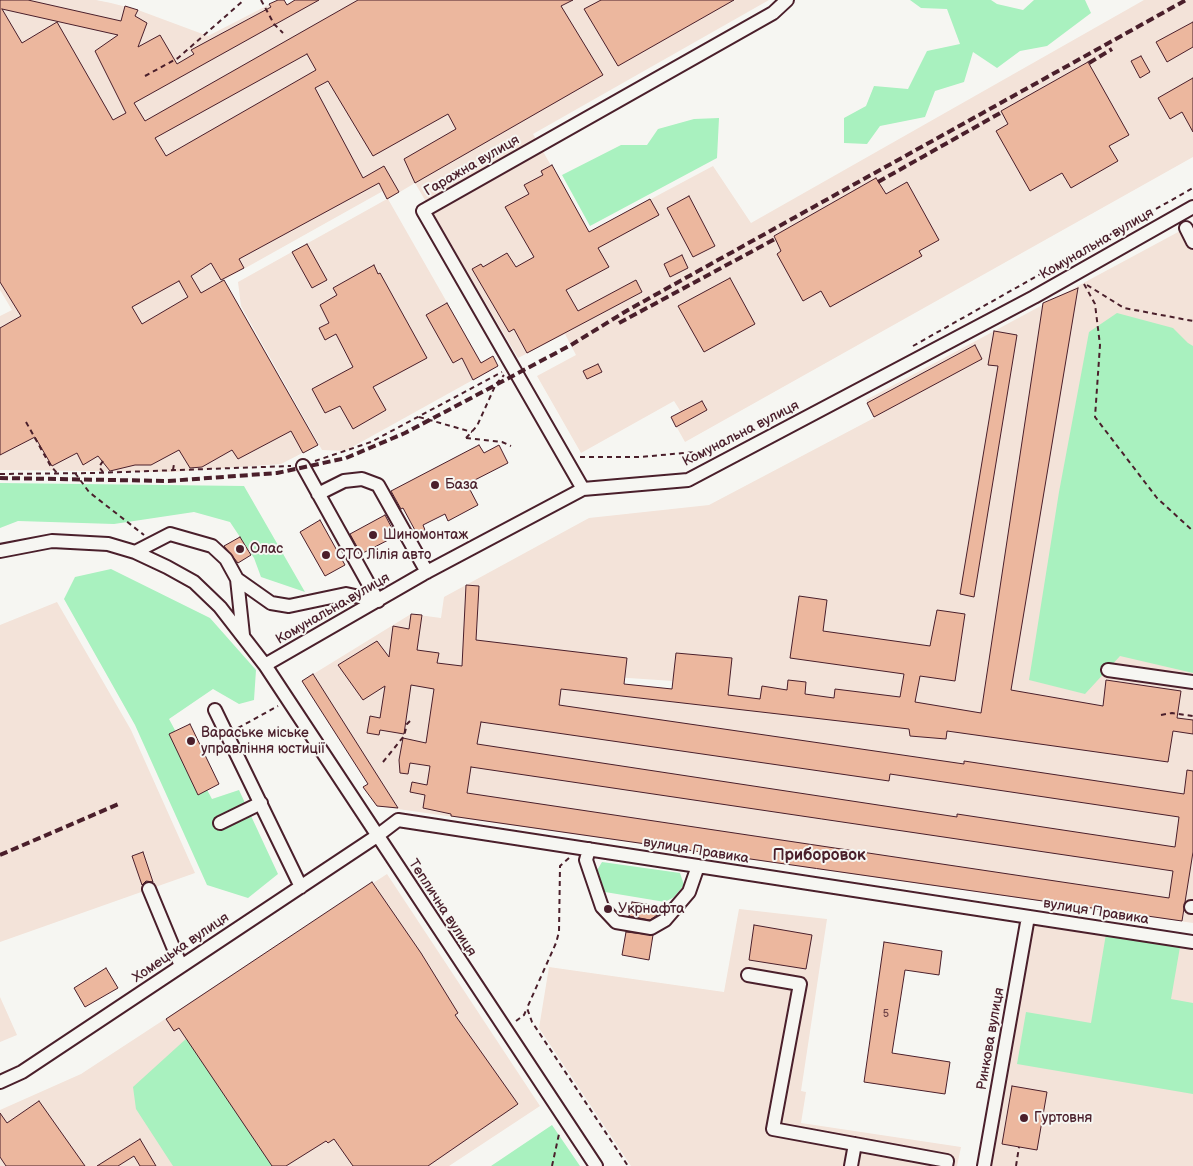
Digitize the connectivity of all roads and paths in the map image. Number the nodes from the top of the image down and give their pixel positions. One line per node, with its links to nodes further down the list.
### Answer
1 (244, 0): 5 (path)
2 (261, 0): 4 (path)
3 (787, 0): 14 (street, Гаражна вулиця)
4 (283, 33)
5 (145, 76)
6 (1193, 188): 13 (path)
7 (1193, 207): 10 (street, Комунальна вулиця)
8 (1186, 228): 9 (street)
9 (1193, 242)
10 (1078, 272): 11 (path); 29 (street, Комунальна вулиця)
11 (1084, 284): 12 (path); 31 (path)
12 (1193, 321)
13 (910, 348)
14 (513, 366): 15 (path); 17 (path); 20 (street, Гаражна вулиця)
15 (419, 417): 17 (path); 23 (path)
16 (26, 422): 27 (path)
17 (472, 432): 18 (path)
18 (512, 446)
19 (719, 450): 20 (path)
20 (565, 457): 29 (street, Гаражна вулиця)
21 (104, 461): 25 (path)
22 (174, 464): 24 (path)
23 (303, 464): 24 (path); 30 (street)
24 (173, 470): 25 (path)
25 (104, 473): 28 (path)
26 (0, 474): 27 (path)
27 (58, 474): 28 (path)
28 (76, 474): 32 (path)
29 (583, 489): 35 (street, Комунальна вулиця)
30 (318, 494): 35 (street); 37 (street)
31 (1193, 531)
32 (153, 542): 34 (street); 36 (street)
33 (0, 551): 34 (street, Теплична вулиця)
34 (135, 552): 38 (street, Теплична вулиця)
35 (427, 572): 37 (street, Комунальна вулиця)
36 (237, 579): 37 (street); 38 (street)
37 (378, 601): 39 (street, Комунальна вулиця)
38 (243, 635): 39 (street, Теплична вулиця)
39 (265, 665): 51 (street, Теплична вулиця)
40 (1108, 670): 41 (street)
41 (1193, 682)
42 (215, 710): 49 (street)
43 (266, 713): 47 (path)
44 (1161, 715): 45 (path)
45 (1193, 716)
46 (412, 719): 48 (path)
47 (243, 726)
48 (383, 762)
49 (261, 803): 50 (street); 55 (street)
50 (220, 823)
51 (377, 836): 52 (street, вулиця Правика); 55 (street, Хомецька вулиця); 68 (street, Теплична вулиця)
52 (589, 849): 54 (street, вулиця Правика); 54 (street)
53 (570, 857): 61 (path)
54 (698, 866): 57 (street, вулиця Правика)
55 (301, 887): 59 (street, Хомецька вулиця)
56 (149, 889): 59 (street)
57 (1028, 917): 58 (street, вулиця Правика); 72 (street, Ринкова вулиця)
58 (1193, 942)
59 (181, 966): 63 (street, Хомецька вулиця)
60 (748, 975): 65 (street)
61 (527, 1008): 62 (path); 69 (path)
62 (518, 1019)
63 (0, 1082)
64 (558, 1134): 67 (path)
65 (855, 1144): 70 (street); 71 (street)
66 (1019, 1147): 73 (path)
67 (552, 1166)
68 (596, 1166)
69 (628, 1166)
70 (851, 1166)
71 (946, 1166)
72 (986, 1166)
73 (1016, 1166)

